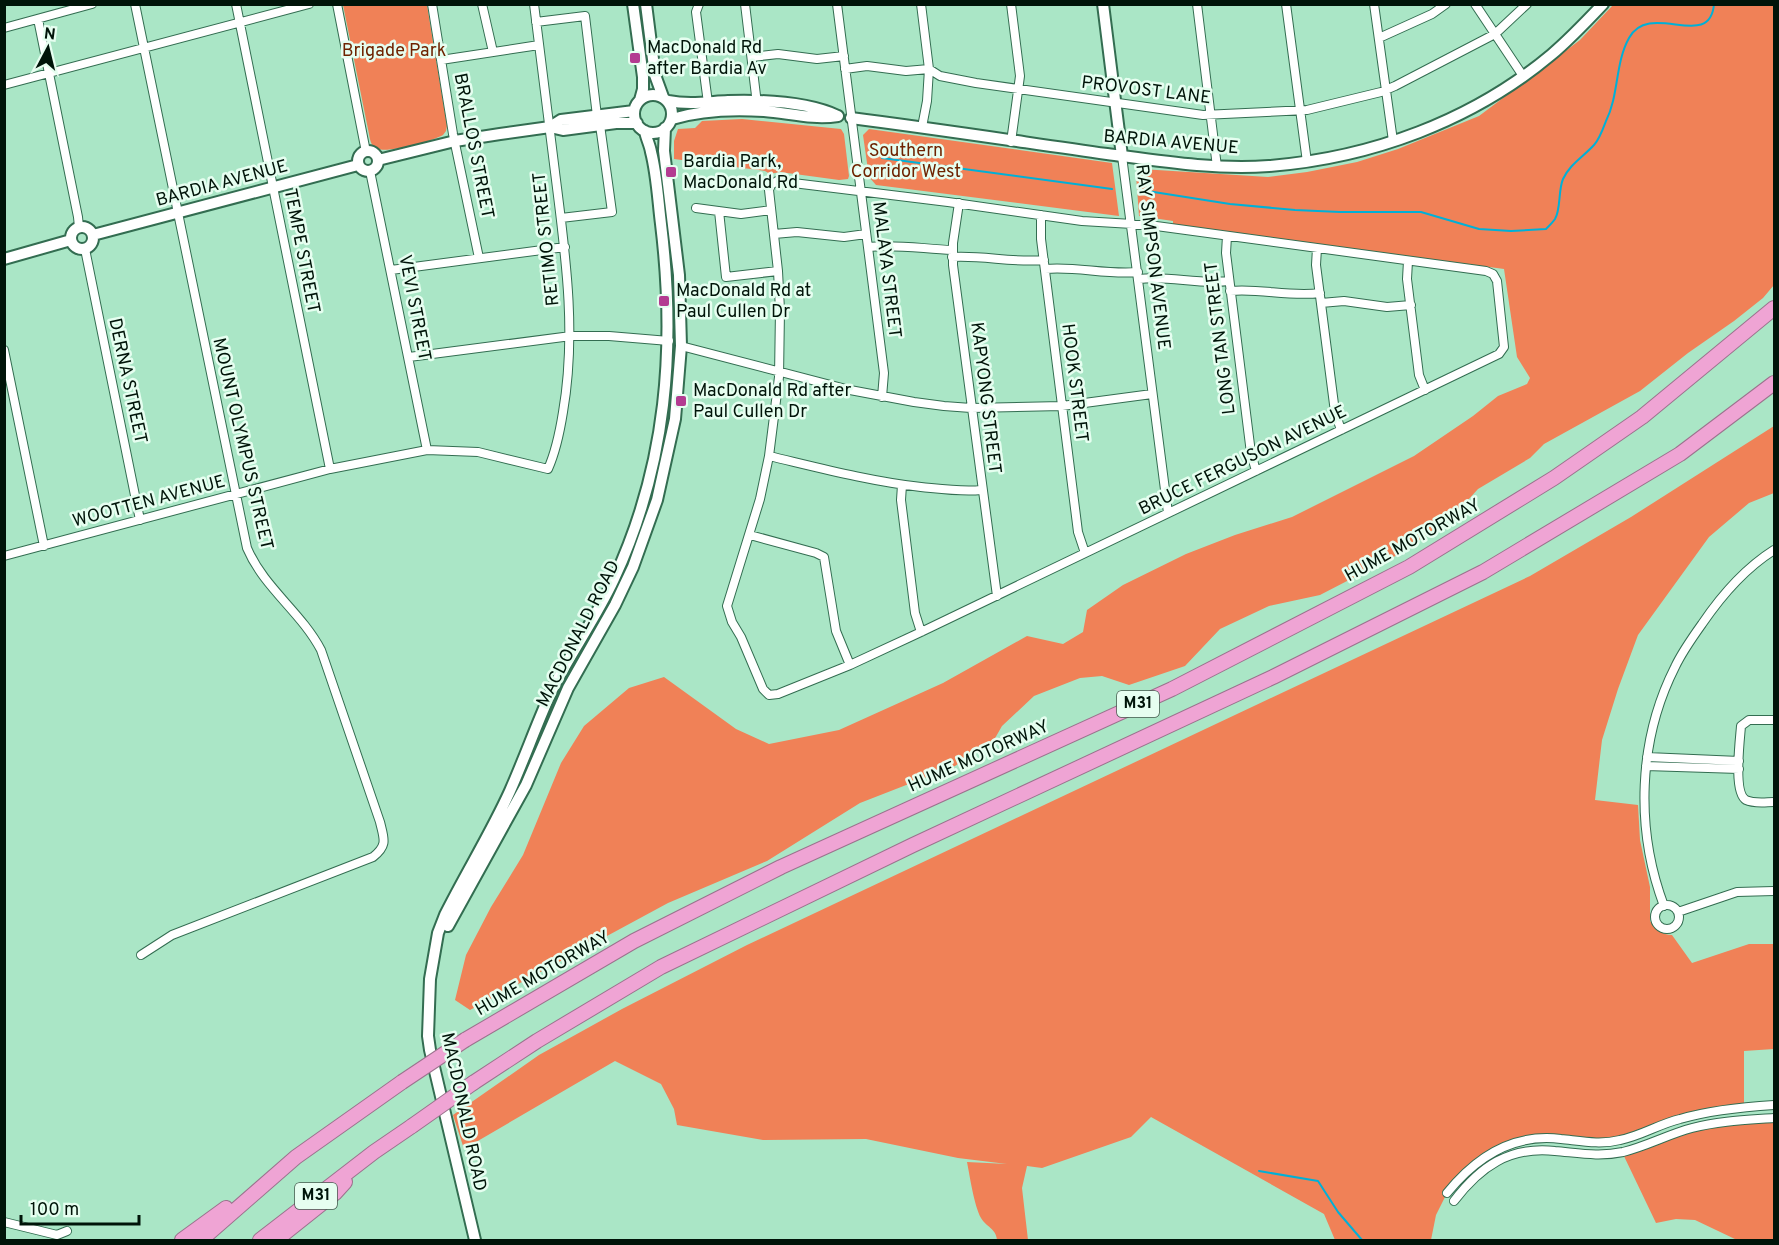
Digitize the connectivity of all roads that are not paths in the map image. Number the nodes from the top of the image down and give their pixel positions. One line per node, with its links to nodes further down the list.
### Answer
1 (92, 4): 24 (street)
2 (135, 4): 31 (street, MOUNT OLYMPUS STREET)
3 (236, 4): 25 (street, TEMPE STREET)
4 (309, 4): 25 (street)
5 (337, 4): 61 (street)
6 (432, 4): 35 (street, BRALLOS STREET)
7 (482, 4): 32 (street)
8 (534, 4): 26 (street, RETIMO STREET)
9 (633, 4): 44 (street)
10 (646, 4): 43 (street)
11 (699, 4): 45 (street)
12 (745, 4): 34 (street)
13 (837, 4): 33 (street, MALAYA STREET)
14 (921, 4): 37 (street)
15 (1011, 4): 41 (street)
16 (1103, 4): 46 (street, RAY SIMPSON AVENUE)
17 (1197, 4): 50 (street)
18 (1286, 4): 49 (street)
19 (1374, 4): 29 (street)
20 (1446, 4): 29 (street)
21 (1475, 4): 28 (street)
22 (1527, 4): 28 (street, PROVOST LANE)
23 (1603, 4): 39 (street, BARDIA AVENUE)
24 (38, 19): 27 (street); 38 (street)
25 (239, 22): 31 (street); 68 (street, TEMPE STREET)
26 (536, 22): 30 (street, RETIMO STREET); 53 (street)
27 (4, 28)
28 (1495, 34): 39 (street); 42 (street, PROVOST LANE)
29 (1379, 38): 42 (street)
30 (539, 45): 32 (street); 55 (street, RETIMO STREET)
31 (144, 48): 38 (street); 74 (street, MOUNT OLYMPUS STREET)
32 (493, 52): 35 (street)
33 (844, 56): 34 (street); 36 (street, MALAYA STREET)
34 (752, 57): 47 (street)
35 (441, 60): 58 (street, BRALLOS STREET)
36 (846, 69): 37 (street, PROVOST LANE); 52 (street, MALAYA STREET)
37 (929, 69): 41 (street, PROVOST LANE); 57 (street)
38 (49, 73): 40 (street); 78 (street)
39 (1523, 76): 59 (street, BARDIA AVENUE)
40 (4, 85)
41 (1019, 90): 46 (street, PROVOST LANE); 60 (street)
42 (1386, 90): 49 (street, PROVOST LANE); 59 (street)
43 (665, 99): 44 (street); 45 (street, BARDIA AVENUE); 54 (street)
44 (640, 100): 48 (street)
45 (708, 103): 47 (street, BARDIA AVENUE)
46 (1116, 104): 50 (street, PROVOST LANE); 62 (street, RAY SIMPSON AVENUE)
47 (757, 106): 51 (street, BARDIA AVENUE); 54 (street, BARDIA AVENUE)
48 (634, 111): 53 (street); 56 (street)
49 (1299, 111): 50 (street, PROVOST LANE); 64 (street)
50 (1211, 115): 66 (street)
51 (838, 116): 52 (street, BARDIA AVENUE)
52 (851, 118): 57 (street, BARDIA AVENUE); 69 (street, MALAYA STREET)
53 (599, 121): 55 (street); 56 (street); 76 (street)
54 (668, 124): 56 (street); 105 (street, MACDONALD ROAD)
55 (549, 127): 58 (street); 76 (street, RETIMO STREET)
56 (641, 127): 104 (street, MACDONALD ROAD)
57 (922, 127): 60 (street, BARDIA AVENUE)
58 (455, 141): 63 (street); 89 (street, BRALLOS STREET)
59 (1393, 141): 64 (street, BARDIA AVENUE)
60 (1011, 142): 62 (street, BARDIA AVENUE)
61 (366, 152): 63 (street); 65 (street)
62 (1122, 156): 66 (street, BARDIA AVENUE); 77 (street, RAY SIMPSON AVENUE)
63 (378, 160): 67 (street)
64 (1306, 162): 66 (street, BARDIA AVENUE)
65 (358, 165): 67 (street); 68 (street, BARDIA AVENUE)
66 (1217, 167)
67 (370, 171): 94 (street, VEVI STREET)
68 (273, 188): 74 (street, BARDIA AVENUE); 118 (street, TEMPE STREET)
69 (861, 190): 70 (street, BRUCE FERGUSON AVENUE); 72 (street, BRUCE FERGUSON AVENUE); 81 (street, MALAYA STREET)
70 (959, 203): 75 (street, BRUCE FERGUSON AVENUE); 88 (street, KAPYONG STREET)
71 (696, 208): 73 (street)
72 (771, 210): 73 (street); 80 (street, BRUCE FERGUSON AVENUE)
73 (719, 211): 95 (street)
74 (178, 213): 79 (street, BARDIA AVENUE); 123 (street, MOUNT OLYMPUS STREET)
75 (1041, 215): 77 (street, BRUCE FERGUSON AVENUE); 91 (street, HOOK STREET)
76 (561, 218): 84 (street, RETIMO STREET)
77 (1132, 225): 82 (street, BRUCE FERGUSON AVENUE); 96 (street, RAY SIMPSON AVENUE)
78 (79, 227): 79 (street); 83 (street)
79 (93, 234): 87 (street)
80 (774, 234): 81 (street); 95 (street, BRUCE FERGUSON AVENUE)
81 (866, 234): 85 (street, MALAYA STREET)
82 (1227, 236): 86 (street, BRUCE FERGUSON AVENUE); 97 (street, LONG TAN STREET)
83 (71, 240): 87 (street); 90 (street)
84 (565, 247): 89 (street); 103 (street, RETIMO STREET)
85 (868, 247): 88 (street); 112 (street, MALAYA STREET)
86 (1317, 248): 92 (street, BRUCE FERGUSON AVENUE); 99 (street)
87 (85, 249): 125 (street, DERNA STREET)
88 (952, 254): 91 (street); 114 (street, KAPYONG STREET)
89 (478, 258): 94 (street)
90 (4, 259)
91 (1044, 260): 93 (street, HOOK STREET)
92 (1408, 261): 101 (street); 110 (street, BRUCE FERGUSON AVENUE)
93 (1045, 269): 96 (street); 113 (street, HOOK STREET)
94 (391, 270): 107 (street, VEVI STREET)
95 (778, 271): 108 (street, BRUCE FERGUSON AVENUE)
96 (1138, 275): 97 (street); 111 (street, RAY SIMPSON AVENUE)
97 (1229, 280): 98 (street, LONG TAN STREET)
98 (1230, 291): 99 (street); 120 (street, LONG TAN STREET)
99 (1320, 293): 100 (street)
100 (1321, 303): 101 (street); 115 (street)
101 (1411, 305): 110 (street)
102 (1774, 308): 147 (highway, HUME MOTORWAY / M31, bridge)
103 (571, 336): 104 (street); 107 (street); 119 (street, RETIMO STREET)
104 (669, 341): 142 (street, MACDONALD ROAD)
105 (681, 346): 108 (street); 142 (street, MACDONALD ROAD)
106 (4, 350): 127 (street)
107 (409, 357): 116 (street, VEVI STREET)
108 (779, 372): 112 (street); 117 (street, BRUCE FERGUSON AVENUE)
109 (1774, 383): 146 (highway, M31, bridge)
110 (1425, 390): 115 (street, BRUCE FERGUSON AVENUE)
111 (1152, 394): 113 (street); 124 (street, RAY SIMPSON AVENUE)
112 (882, 397): 114 (street)
113 (1062, 406): 114 (street); 129 (street, HOOK STREET)
114 (971, 408): 122 (street, KAPYONG STREET)
115 (1341, 430): 120 (street, BRUCE FERGUSON AVENUE)
116 (427, 450): 118 (street, WOOTTEN AVENUE); 119 (street, WOOTTEN AVENUE)
117 (769, 456): 121 (street); 126 (street, BRUCE FERGUSON AVENUE)
118 (330, 469): 123 (street, WOOTTEN AVENUE)
119 (548, 469)
120 (1256, 471): 124 (street, BRUCE FERGUSON AVENUE)
121 (902, 485): 122 (street); 132 (street)
122 (981, 490): 131 (street, KAPYONG STREET)
123 (234, 494): 125 (street, WOOTTEN AVENUE); 143 (street, MOUNT OLYMPUS STREET)
124 (1168, 513): 129 (street, BRUCE FERGUSON AVENUE)
125 (140, 520): 127 (street, WOOTTEN AVENUE)
126 (750, 535): 133 (street); 133 (street, BRUCE FERGUSON AVENUE)
127 (44, 546): 130 (street, WOOTTEN AVENUE)
128 (1774, 550): 135 (street)
129 (1085, 553): 131 (street, BRUCE FERGUSON AVENUE)
130 (4, 556)
131 (997, 596): 132 (street, BRUCE FERGUSON AVENUE)
132 (921, 632): 133 (street, BRUCE FERGUSON AVENUE)
133 (850, 666)
134 (1774, 720): 136 (street)
135 (1647, 757): 136 (street); 137 (street)
136 (1739, 765): 137 (street); 138 (street)
137 (1646, 766): 140 (street)
138 (1774, 802)
139 (1774, 891): 141 (street)
140 (1664, 906): 141 (street); 141 (street)
141 (1678, 912)
142 (435, 954): 156 (street, MACDONALD ROAD)
143 (141, 955)
144 (1774, 1105): 148 (street)
145 (1774, 1118): 149 (street)
146 (374, 1152): 154 (highway, M31); 155 (highway)
147 (296, 1157): 152 (highway); 153 (highway, HUME MOTORWAY / M31)
148 (1447, 1192)
149 (1454, 1201)
150 (4, 1222): 151 (street)
151 (68, 1231)
152 (182, 1240)
153 (201, 1240)
154 (260, 1240)
155 (276, 1240)
156 (475, 1240)

